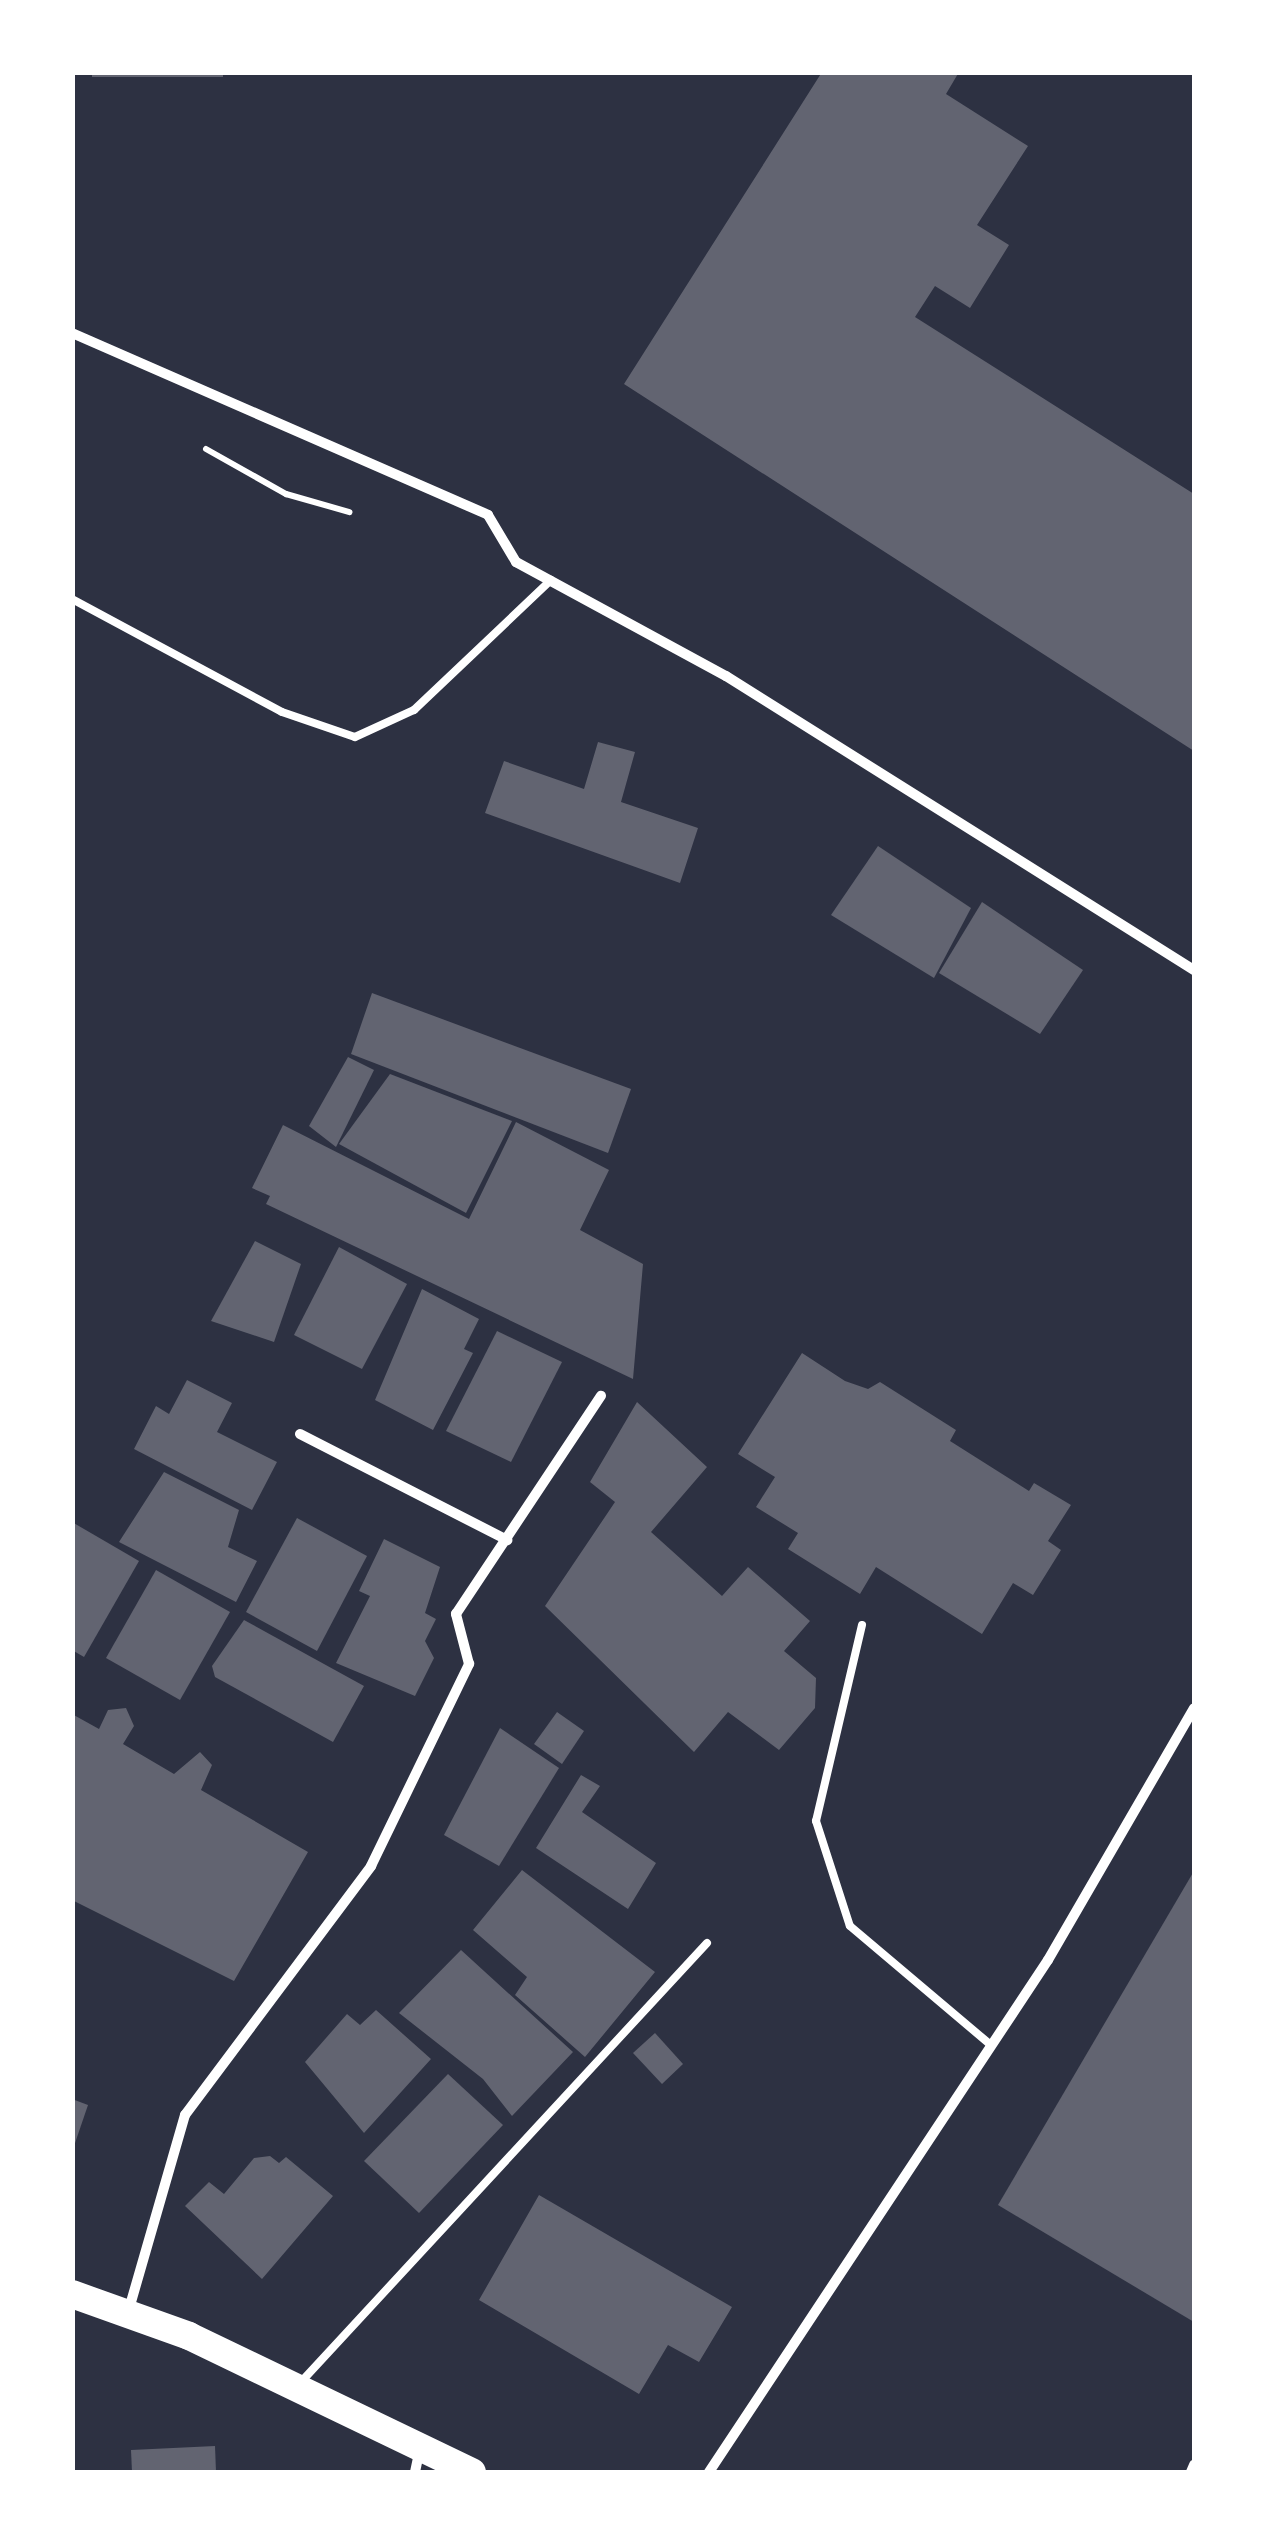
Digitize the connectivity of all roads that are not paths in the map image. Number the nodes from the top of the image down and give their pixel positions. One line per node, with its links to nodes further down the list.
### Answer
1 (72, 333): 2 (street)
2 (551, 580): 3 (lane); 4 (street)
3 (72, 600)
4 (1194, 970)
5 (601, 1396): 7 (street)
6 (300, 1434): 7 (street)
7 (507, 1540): 13 (street)
8 (862, 1625): 11 (lane)
9 (1194, 1708): 11 (street)
10 (708, 1944): 14 (lane)
11 (992, 2045): 19 (street)
12 (72, 2294): 13 (highway)
13 (129, 2310): 14 (highway)
14 (298, 2386): 15 (highway)
15 (421, 2442): 17 (street); 18 (highway)
16 (1194, 2465): 20 (street)
17 (415, 2472)
18 (472, 2472)
19 (709, 2472)
20 (1191, 2472)

